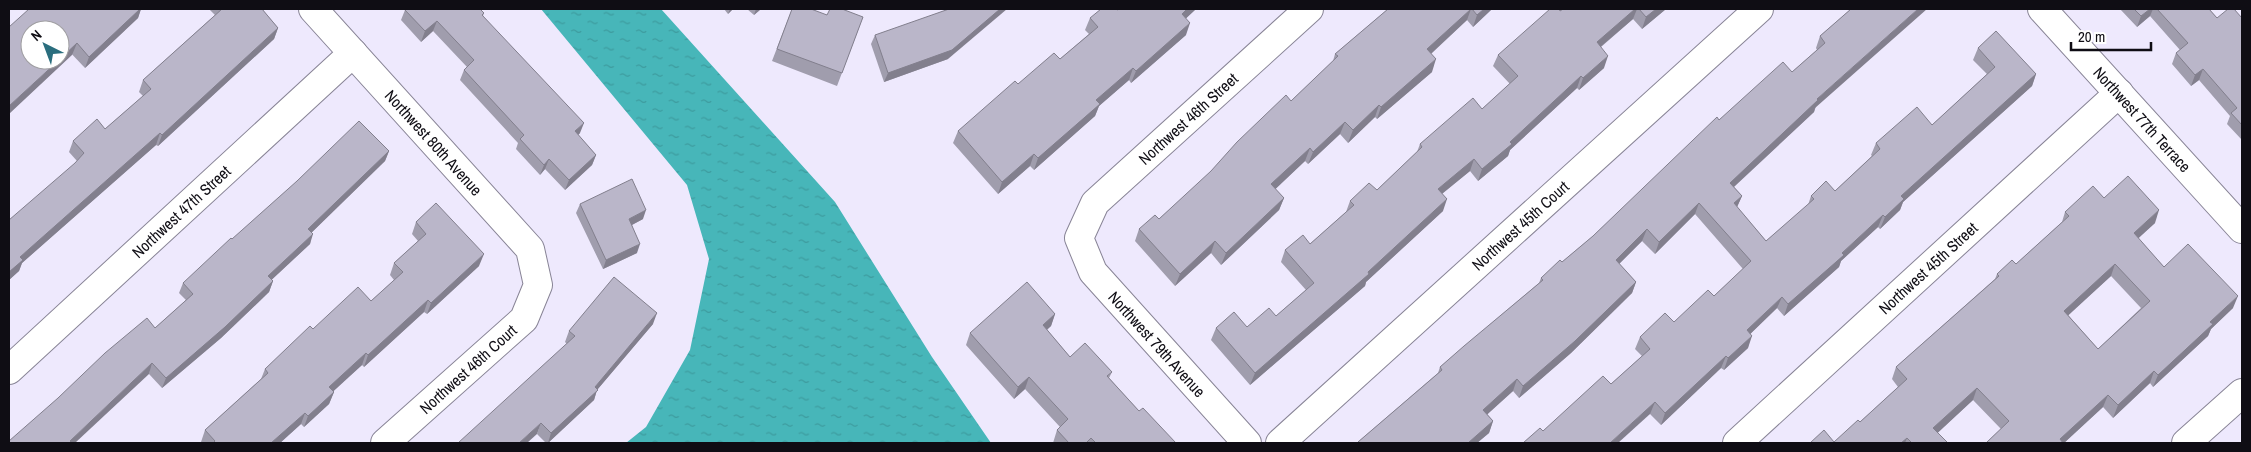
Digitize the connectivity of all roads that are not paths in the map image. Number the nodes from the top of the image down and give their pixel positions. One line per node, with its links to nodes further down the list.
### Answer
1 (313, 9): 5 (street, Northwest 80th Avenue)
2 (1309, 9): 8 (street, Northwest 46th Street)
3 (1759, 9): 14 (street, Northwest 45th Court)
4 (2042, 9): 6 (street, Northwest 77th Terrace)
5 (353, 53): 9 (street, Northwest 80th Avenue); 10 (street, Northwest 47th Street)
6 (2118, 93): 7 (street, Northwest 77th Terrace); 15 (street, Northwest 45th Street)
7 (2242, 229)
8 (1079, 238): 13 (street, Northwest 79th Avenue)
9 (538, 285): 12 (street, Northwest 46th Court)
10 (9, 370)
11 (2242, 393): 16 (street)
12 (385, 443)
13 (1247, 443)
14 (1280, 443)
15 (1737, 443)
16 (2186, 443)

